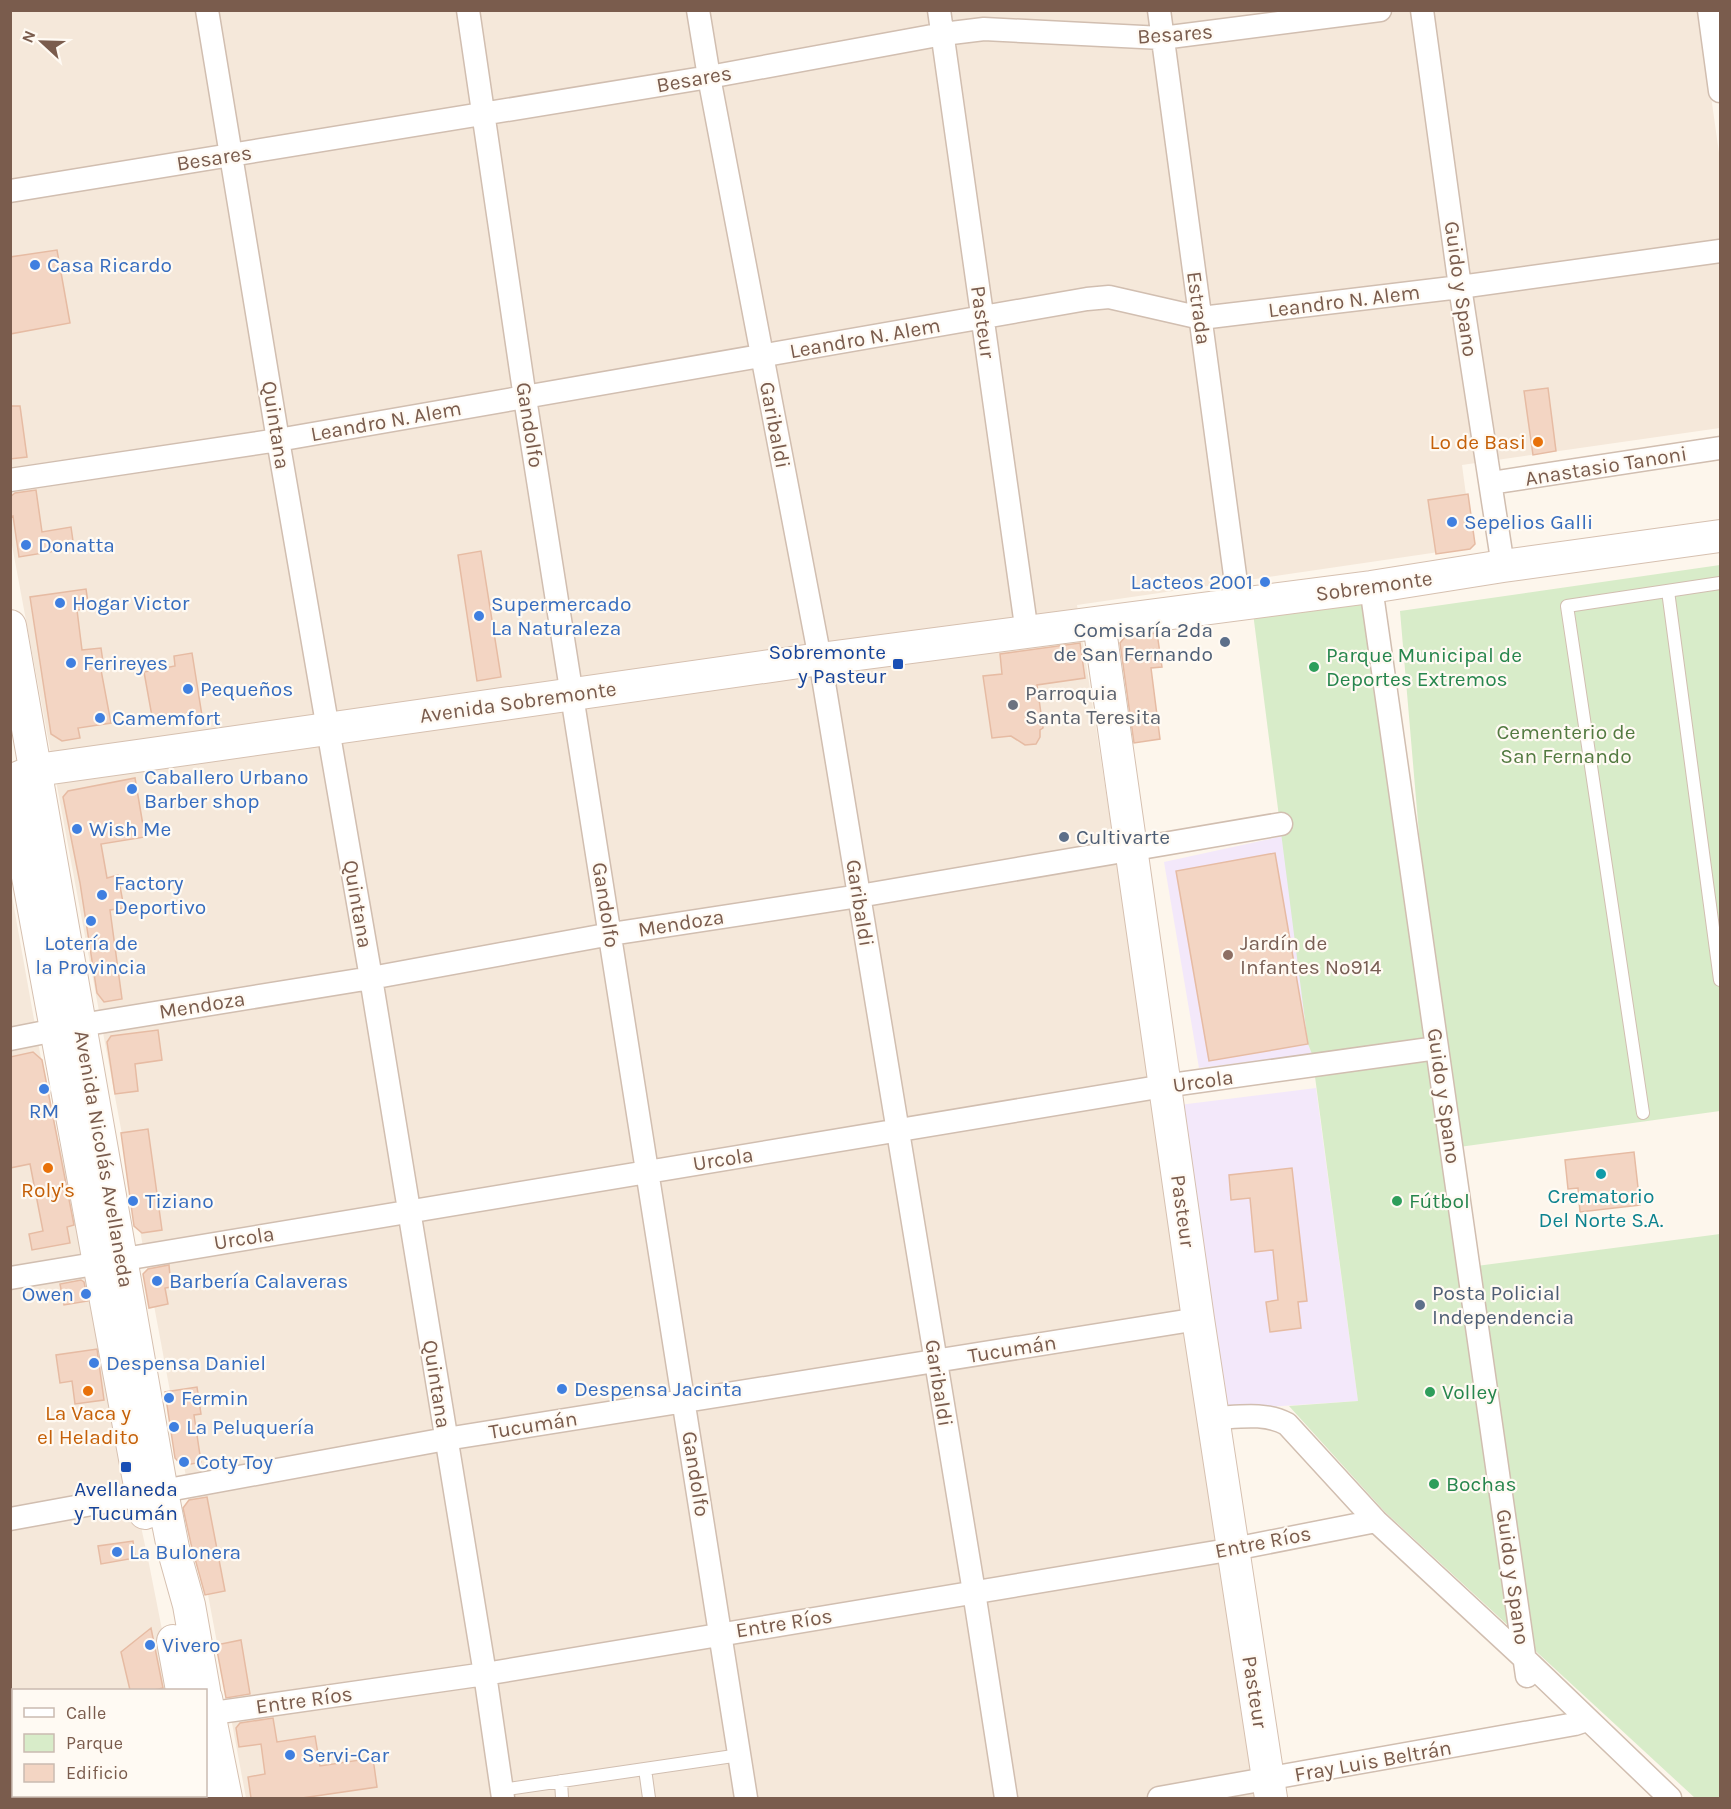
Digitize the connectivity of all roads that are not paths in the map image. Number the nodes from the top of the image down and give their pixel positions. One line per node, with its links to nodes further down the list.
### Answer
1 (207, 10): 14 (street, Quintana)
2 (468, 10): 13 (street, Gandolfo)
3 (698, 10): 11 (street, Garibaldi)
4 (939, 10): 9 (street, Pasteur)
5 (1158, 10): 10 (street, Estrada)
6 (1380, 10): 10 (street, Besares)
7 (1422, 10): 17 (street, Guido y Spano)
8 (1709, 10): 12 (street)
9 (943, 34): 10 (street, Besares); 11 (street, Besares); 18 (street, Pasteur)
10 (1162, 38): 19 (street, Estrada)
11 (709, 77): 13 (street, Besares); 20 (street, Garibaldi)
12 (1720, 91)
13 (483, 114): 14 (street, Besares); 21 (street, Gandolfo)
14 (232, 155): 15 (street, Besares); 22 (street, Quintana)
15 (10, 191)
16 (1720, 251): 17 (street, Leandro N. Alem)
17 (1460, 287): 19 (street, Leandro N. Alem); 25 (street, Guido y Spano)
18 (982, 317): 19 (street, Leandro N. Alem); 20 (street, Leandro N. Alem); 34 (street, Pasteur)
19 (1201, 318): 31 (street, Estrada)
20 (762, 356): 21 (street, Leandro N. Alem); 35 (street, Garibaldi)
21 (525, 398): 22 (street, Leandro N. Alem); 36 (street, Gandolfo)
22 (278, 440): 24 (street, Leandro N. Alem); 37 (street, Quintana)
23 (1720, 448): 25 (street, Anastasio Tanoni)
24 (10, 480)
25 (1491, 483): 27 (street, Guido y Spano)
26 (1720, 536): 27 (main road, Sobremonte)
27 (1503, 566): 29 (main road, Sobremonte)
28 (1720, 583): 30 (lane)
29 (1371, 588): 31 (main road, Sobremonte); 47 (street, Guido y Spano)
30 (1668, 591): 44 (lane); 49 (lane)
31 (1239, 605): 32 (main road, Sobremonte)
32 (1099, 623): 34 (main road, Sobremonte); 40 (main road, Pasteur)
33 (10, 626): 38 (main road, Avenida Nicolás Avellaneda)
34 (1027, 633): 35 (main road, Avenida Sobremonte)
35 (819, 659): 36 (main road, Avenida Sobremonte); 41 (street, Garibaldi)
36 (573, 694): 37 (main road, Avenida Sobremonte); 42 (street, Gandolfo)
37 (328, 730): 38 (main road, Avenida Sobremonte); 43 (street, Quintana)
38 (17, 778): 45 (main road, Avenida Nicolás Avellaneda)
39 (1281, 824): 40 (street, Mendoza)
40 (1131, 849): 41 (street, Mendoza); 48 (main road, Pasteur)
41 (859, 896): 42 (street, Mendoza); 50 (street, Garibaldi)
42 (611, 934): 43 (street, Mendoza); 51 (street, Gandolfo)
43 (370, 978): 45 (street, Mendoza); 52 (street, Quintana)
44 (1720, 980)
45 (69, 1028): 46 (street, Mendoza); 53 (main road, Avenida Nicolás Avellaneda)
46 (10, 1039)
47 (1437, 1048): 48 (street, Urcola); 66 (street, Guido y Spano)
48 (1164, 1086): 50 (street, Urcola); 55 (main road, Pasteur)
49 (1643, 1113)
50 (897, 1130): 51 (street, Urcola); 56 (street, Garibaldi)
51 (648, 1171): 52 (street, Urcola); 57 (street, Gandolfo)
52 (409, 1211): 53 (street, Urcola); 59 (street, Quintana)
53 (110, 1261): 54 (street, Urcola); 60 (main road, Avenida Nicolás Avellaneda)
54 (10, 1278)
55 (1198, 1319): 56 (street, Tucumán); 58 (main road, Pasteur)
56 (936, 1361): 57 (street, Tucumán); 64 (street, Garibaldi)
57 (684, 1401): 59 (street, Tucumán); 65 (street, Gandolfo)
58 (1214, 1418): 62 (street); 63 (main road, Pasteur)
59 (446, 1439): 60 (street, Tucumán); 67 (street, Quintana)
60 (152, 1494): 61 (street, Tucumán); 68 (main road, Avenida Nicolás Avellaneda); 69 (main road, Avenida Nicolás Avellaneda)
61 (10, 1519)
62 (1368, 1522): 63 (street, Entre Ríos); 66 (street)
63 (1234, 1549): 64 (street, Entre Ríos); 76 (main road, Pasteur)
64 (974, 1592): 65 (street, Entre Ríos); 82 (street, Garibaldi)
65 (720, 1634): 67 (street, Entre Ríos); 73 (street, Gandolfo)
66 (1526, 1668): 72 (street)
67 (486, 1674): 70 (street, Entre Ríos); 77 (street, Quintana)
68 (182, 1689)
69 (203, 1689)
70 (207, 1704)
71 (207, 1709): 78 (main road, Avenida Nicolás Avellaneda)
72 (1581, 1722): 76 (street, Fray Luis Beltrán); 84 (street); 85 (street)
73 (740, 1755): 74 (lane); 81 (street, Gandolfo)
74 (645, 1769): 75 (lane); 80 (lane)
75 (561, 1781): 77 (lane); 79 (lane)
76 (1270, 1789): 83 (street, Fray Luis Beltrán)
77 (502, 1794)
78 (226, 1798)
79 (562, 1798)
80 (649, 1798)
81 (746, 1798)
82 (1006, 1798)
83 (1159, 1798)
84 (1655, 1798)
85 (1670, 1798)

